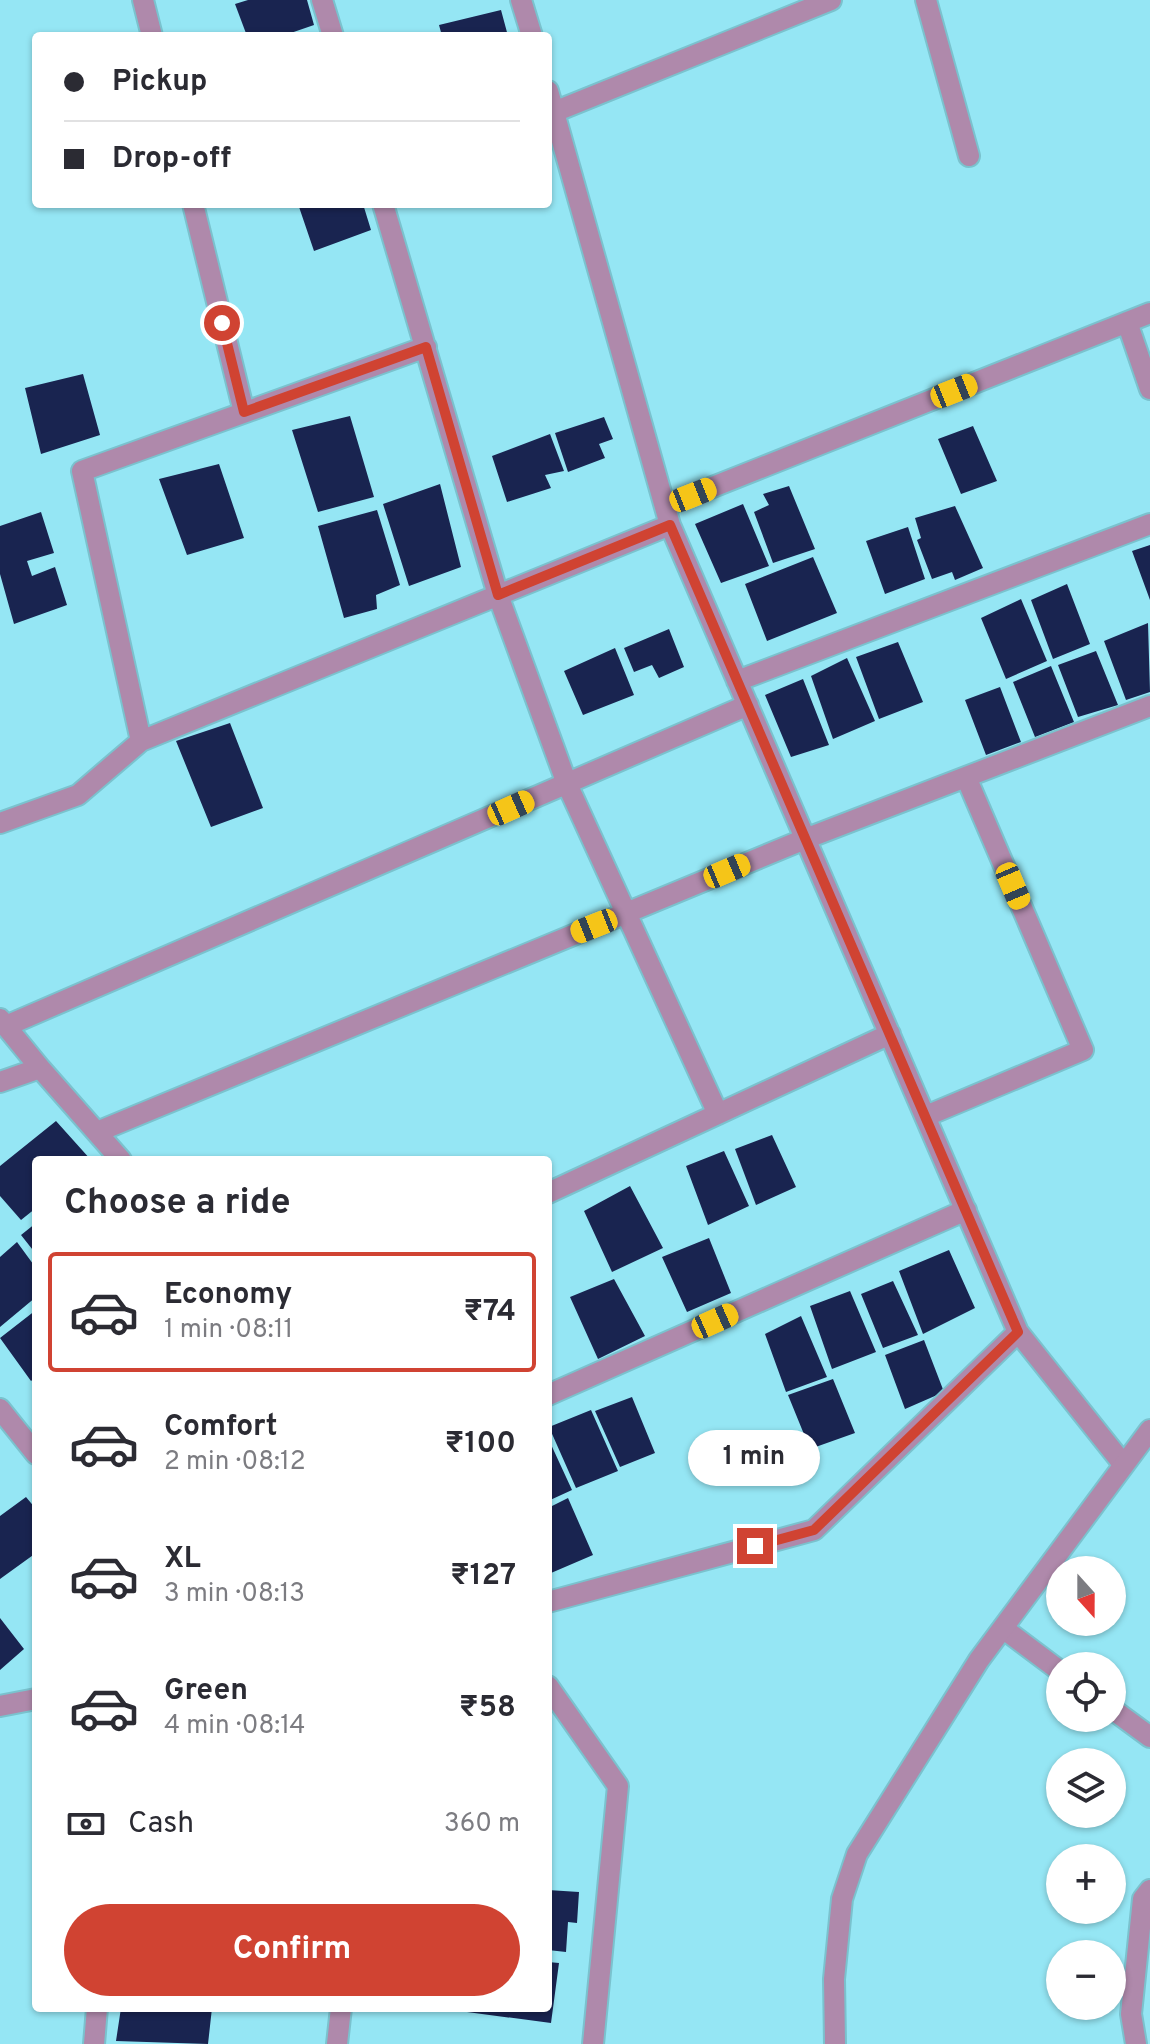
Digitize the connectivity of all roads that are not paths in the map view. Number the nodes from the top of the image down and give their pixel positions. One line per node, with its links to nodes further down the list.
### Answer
1 (143, 0): 6 (street)
2 (322, 0): 7 (street)
3 (521, 0): 8 (street)
4 (831, 0): 10 (street)
5 (926, 0): 11 (street)
6 (151, 32)
7 (332, 32)
8 (531, 32)
9 (552, 105): 10 (street)
10 (554, 112): 19 (street)
11 (969, 156)
12 (194, 208): 18 (street)
13 (384, 208): 16 (street)
14 (1150, 313): 15 (street)
15 (1127, 322): 17 (street); 19 (street)
16 (426, 347): 18 (street); 21 (street)
17 (1150, 389)
18 (244, 412): 25 (street)
19 (667, 516): 21 (street); 22 (street)
20 (1150, 524): 22 (street)
21 (498, 595): 25 (street); 27 (street)
22 (737, 681): 23 (street)
23 (748, 705): 27 (street); 29 (street)
24 (1150, 706): 26 (street)
25 (141, 741): 28 (street)
26 (966, 777): 29 (street); 36 (street)
27 (567, 784): 30 (street); 31 (street)
28 (0, 823)
29 (805, 839): 30 (street); 32 (street)
30 (623, 914): 35 (street); 37 (street)
31 (3, 1022): 33 (street)
32 (890, 1034): 35 (street); 36 (street)
33 (40, 1068): 34 (street); 37 (street)
34 (0, 1082)
35 (718, 1114): 39 (street)
36 (926, 1116): 40 (street)
37 (97, 1132): 38 (street)
38 (118, 1156)
39 (552, 1191)
40 (966, 1210): 41 (street); 42 (street)
41 (1018, 1332): 46 (street); 47 (street)
42 (552, 1393)
43 (0, 1409): 45 (street)
44 (1150, 1430): 46 (street)
45 (32, 1449)
46 (1123, 1464): 48 (street)
47 (552, 1601)
48 (1004, 1629): 49 (street); 61 (street)
49 (1046, 1660)
50 (552, 1692): 60 (street)
51 (32, 1700): 52 (street)
52 (0, 1706)
53 (1126, 1719): 54 (street)
54 (1150, 1737)
55 (1150, 1890): 62 (street)
56 (97, 2012): 58 (street)
57 (341, 2012): 59 (street)
58 (94, 2044)
59 (337, 2044)
60 (593, 2044)
61 (835, 2044)
62 (1136, 2044)

